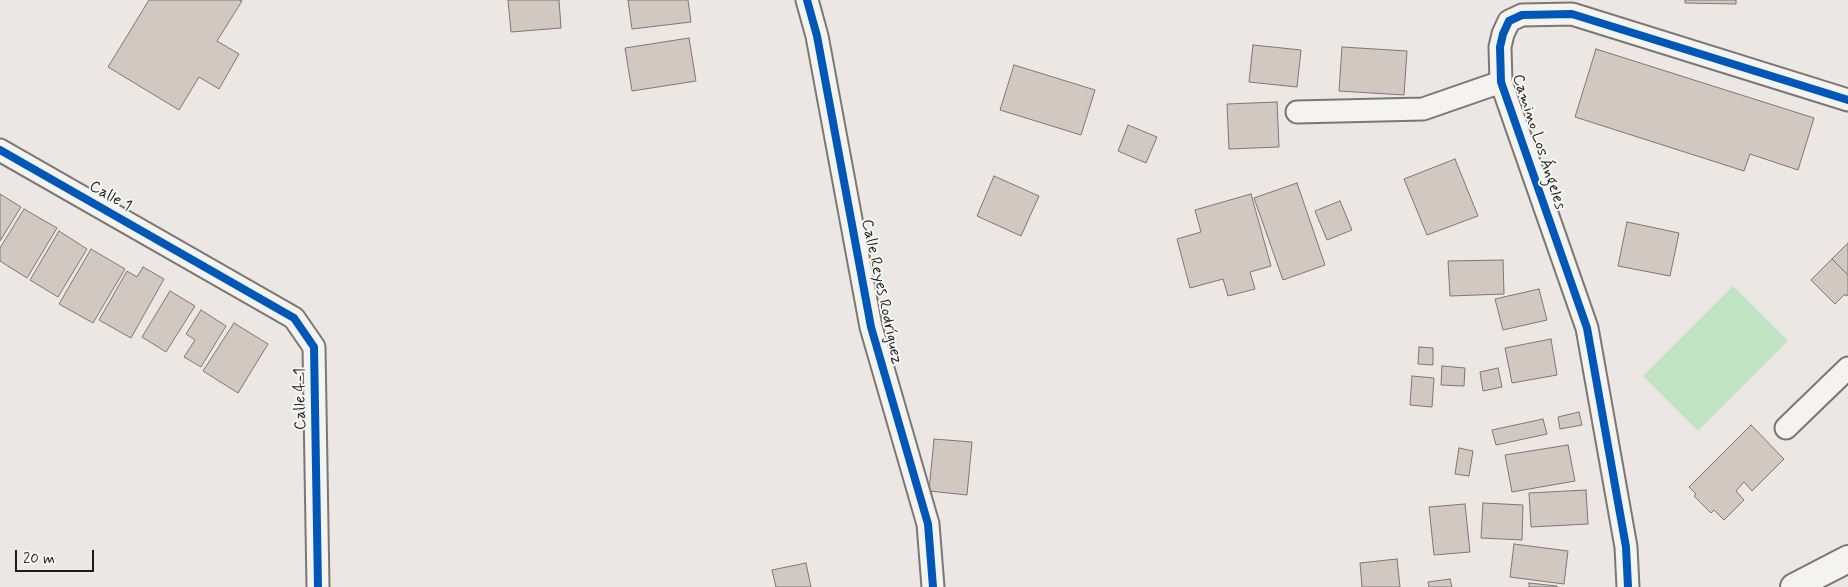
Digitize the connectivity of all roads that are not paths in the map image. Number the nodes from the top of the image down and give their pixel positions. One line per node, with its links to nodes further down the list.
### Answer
1 (807, 0): 11 (street, Calle Reyes Rodríguez)
2 (1500, 82): 3 (street, Camino Los Ángeles); 4 (street); 12 (street, Camino Los Ángeles)
3 (1848, 100)
4 (1297, 112)
5 (0, 150): 6 (street, Calle 1)
6 (205, 268): 10 (street, Calle 4-1)
7 (1848, 368): 8 (street)
8 (1786, 428)
9 (1848, 559): 13 (street)
10 (318, 587)
11 (933, 587)
12 (1628, 587)
13 (1794, 587)

